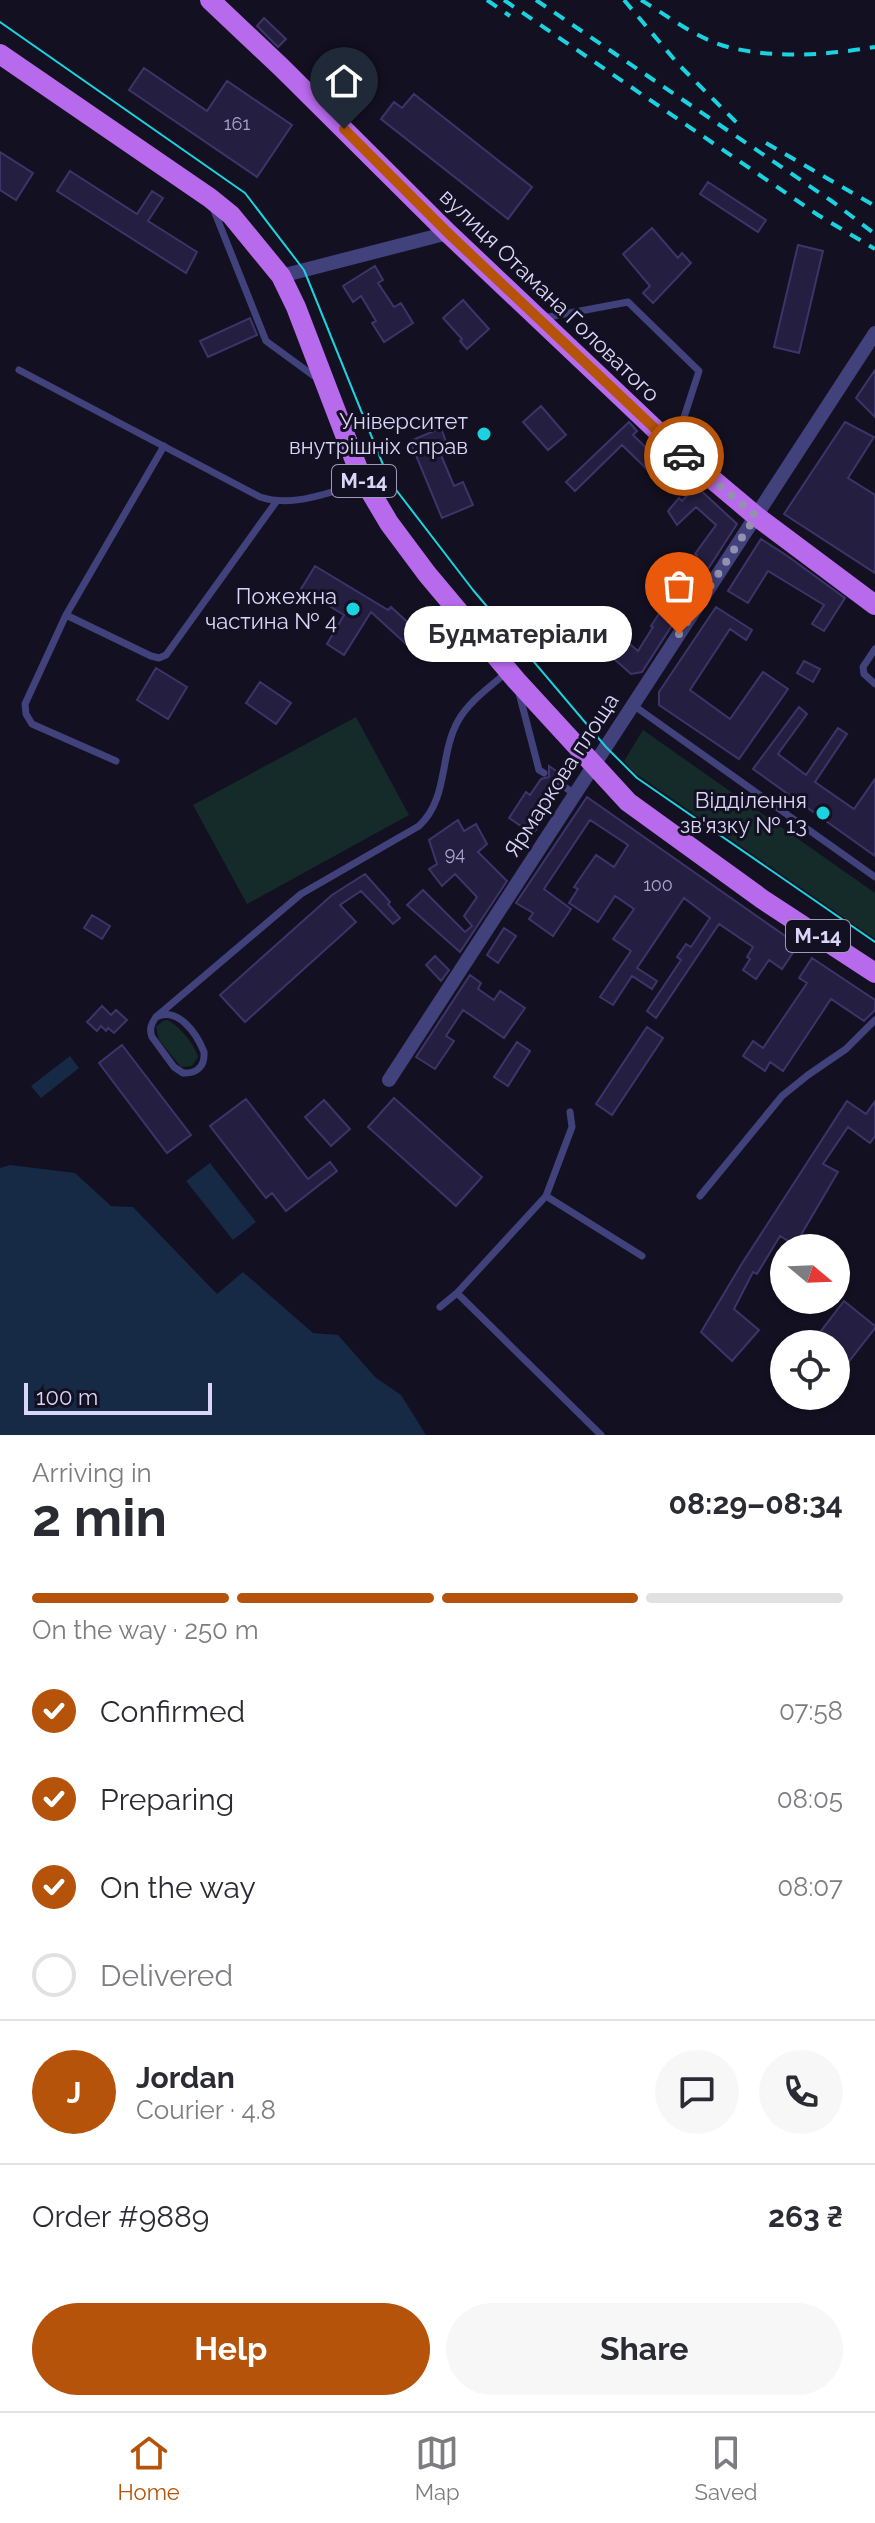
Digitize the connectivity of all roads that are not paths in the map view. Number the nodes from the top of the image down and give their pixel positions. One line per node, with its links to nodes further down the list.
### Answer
1 (210, 0): 4 (main road, вулиця Отамана Головатого)
2 (0, 54): 3 (main road, М-14)
3 (210, 198): 5 (main road, М-14); 9 (lane)
4 (448, 233): 5 (street); 6 (main road, вулиця Отамана Головатого)
5 (281, 276): 9 (main road, М-14)
6 (539, 318): 11 (main road, вулиця Отамана Головатого); 11 (lane)
7 (875, 333): 14 (street, Ярмаркова площа)
8 (19, 370): 10 (lane)
9 (326, 384): 12 (main road, М-14)
10 (164, 446): 13 (lane); 16 (lane)
11 (674, 447): 14 (main road, вулиця Отамана Головатого)
12 (364, 482): 13 (lane); 18 (main road, М-14)
13 (276, 502): 16 (lane)
14 (756, 516): 15 (main road, вулиця Отамана Головатого); 20 (street, Ярмаркова площа)
15 (875, 605)
16 (66, 615): 21 (lane)
17 (875, 649): 19 (lane)
18 (512, 675): 22 (main road, М-14); 23 (lane); 28 (lane)
19 (875, 684)
20 (633, 705): 22 (street, Ярмаркова площа); 26 (lane)
21 (116, 761)
22 (593, 765): 25 (street, Ярмаркова площа); 27 (main road, М-14)
23 (544, 773)
24 (560, 784): 25 (lane)
25 (575, 794): 30 (street, Ярмаркова площа)
26 (875, 877)
27 (875, 973)
28 (156, 1017): 28 (lane)
29 (875, 1020): 33 (lane)
30 (389, 1080)
31 (570, 1112): 32 (lane)
32 (546, 1196): 34 (lane); 35 (lane)
33 (700, 1196)
34 (642, 1256)
35 (457, 1293): 36 (lane); 37 (lane)
36 (440, 1307)
37 (601, 1435)

